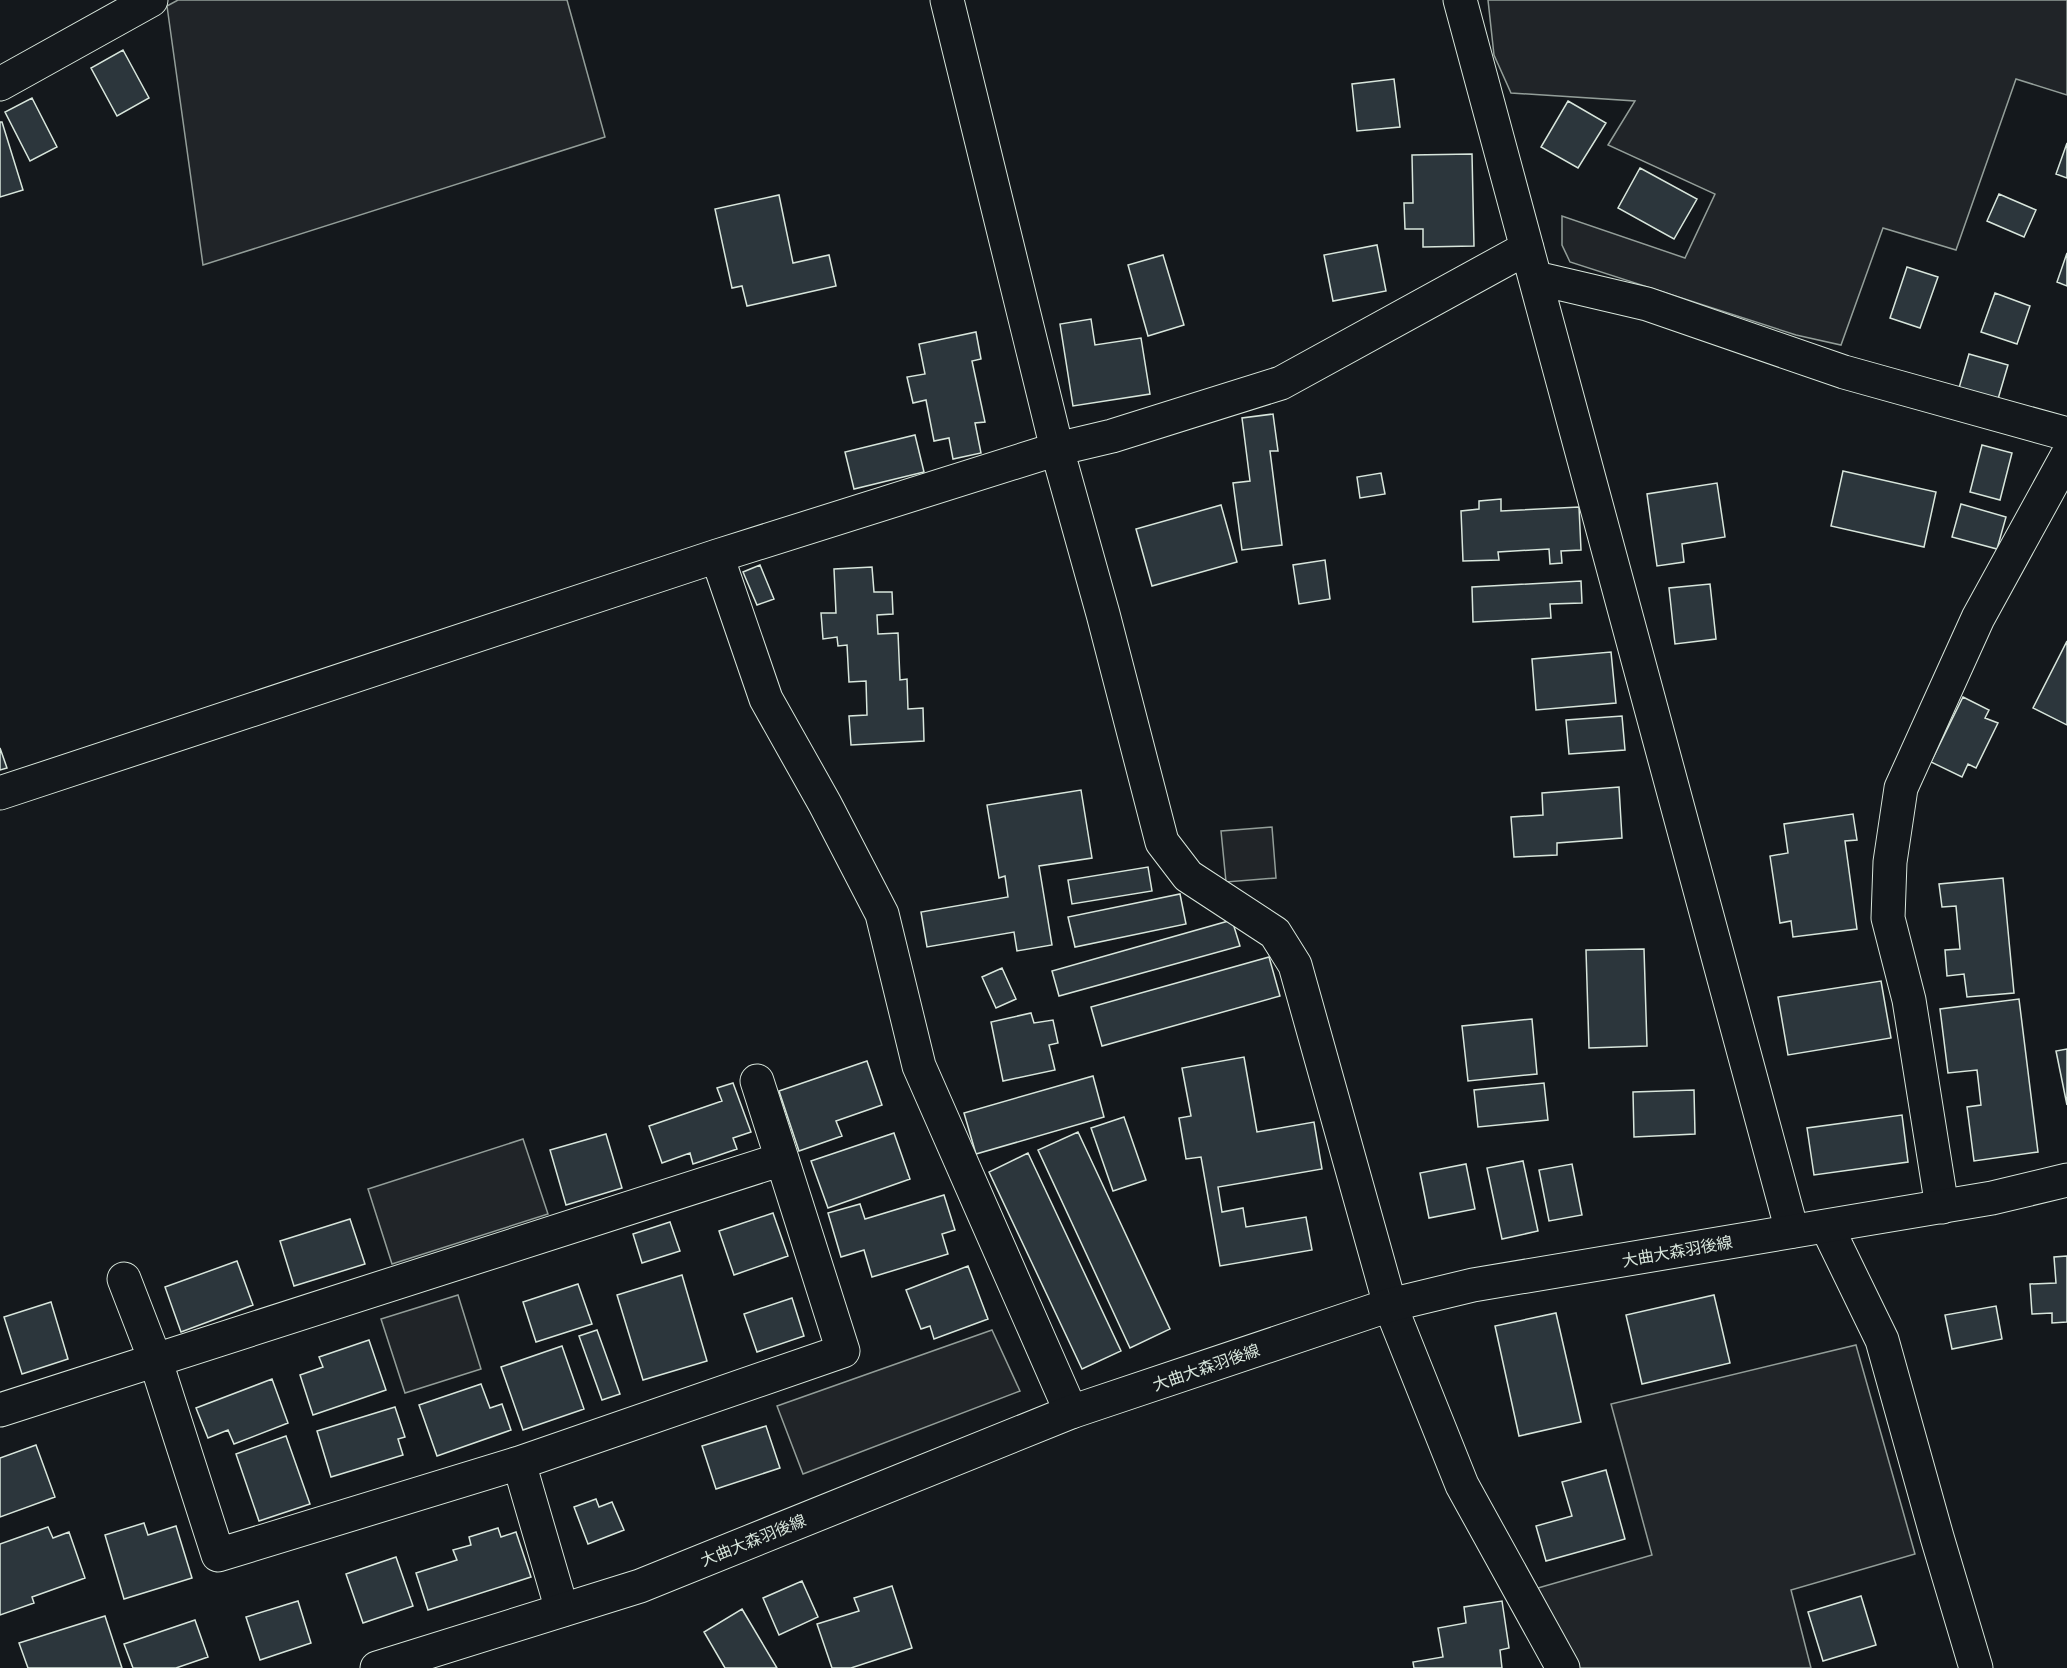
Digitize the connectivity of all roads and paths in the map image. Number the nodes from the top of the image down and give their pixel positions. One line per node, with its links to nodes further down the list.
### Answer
1 (151, 0): 4 (street)
2 (947, 0): 7 (street)
3 (1460, 0): 5 (street)
4 (0, 84)
5 (1532, 263): 6 (street); 7 (street); 16 (street)
6 (2067, 434)
7 (1057, 449): 9 (street); 18 (street)
8 (2067, 456): 14 (street)
9 (717, 556): 10 (street); 21 (street)
10 (0, 793)
11 (757, 1081): 12 (street)
12 (782, 1159): 19 (street); 22 (street)
13 (2067, 1180): 14 (street, 大曲大森羽後線)
14 (1942, 1207): 15 (street, 大曲大森羽後線)
15 (1827, 1227): 16 (street, 大曲大森羽後線); 26 (street)
16 (1792, 1231): 18 (street, 大曲大森羽後線)
17 (124, 1278): 19 (street)
18 (1390, 1305): 21 (street, 大曲大森羽後線); 25 (street)
19 (156, 1362): 20 (street); 22 (street)
20 (0, 1410)
21 (1071, 1412): 23 (street, 大曲大森羽後線)
22 (519, 1463): 23 (street)
23 (562, 1610): 24 (street, 大曲大森羽後線)
24 (377, 1668)
25 (1563, 1668)
26 (1976, 1668)

